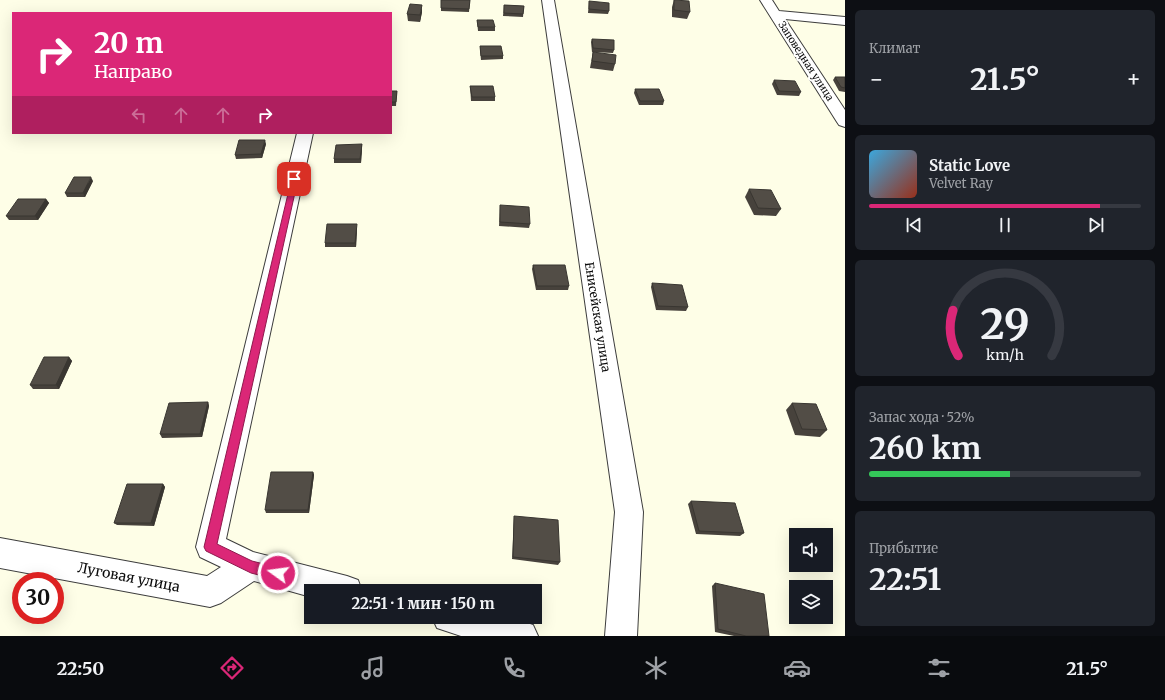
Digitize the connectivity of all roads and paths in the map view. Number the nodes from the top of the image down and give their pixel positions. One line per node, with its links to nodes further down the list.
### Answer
1 (548, 0): 12 (street, Енисейская улица)
2 (766, 0): 3 (street, Заповедная улица)
3 (775, 14): 4 (street); 5 (street, Заповедная улица)
4 (845, 21)
5 (845, 122)
6 (305, 134): 8 (street)
7 (0, 553): 8 (street, Луговая улица)
8 (251, 566): 9 (street)
9 (320, 584)
10 (475, 624): 11 (street)
11 (522, 636)
12 (621, 636)

